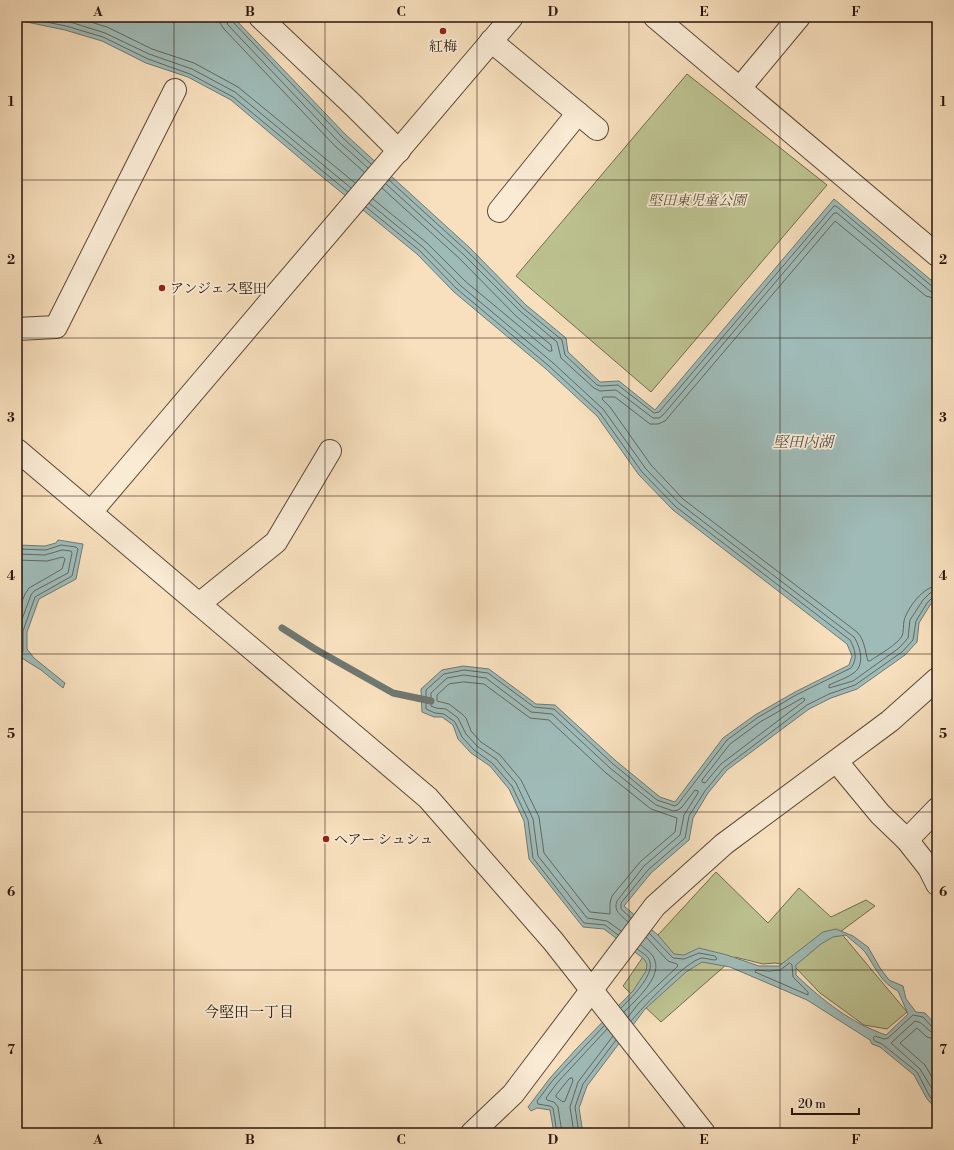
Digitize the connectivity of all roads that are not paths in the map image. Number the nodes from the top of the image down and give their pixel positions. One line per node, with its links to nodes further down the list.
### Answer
1 (260, 17): 10 (street)
2 (512, 17): 5 (street)
3 (655, 17): 6 (street)
4 (799, 17): 6 (street)
5 (492, 41): 8 (street); 10 (street)
6 (740, 88): 12 (street)
7 (175, 90): 13 (street)
8 (578, 113): 9 (street); 11 (street)
9 (597, 129)
10 (399, 151): 16 (street)
11 (499, 211)
12 (937, 255)
13 (17, 329)
14 (17, 450): 16 (street)
15 (330, 451): 17 (street)
16 (91, 512): 17 (street)
17 (199, 604): 23 (street)
18 (937, 679): 19 (street)
19 (837, 762): 21 (street); 23 (street)
20 (937, 809): 21 (street)
21 (907, 840): 22 (street)
22 (937, 884)
23 (593, 990): 24 (street); 25 (street)
24 (472, 1133)
25 (704, 1133)

